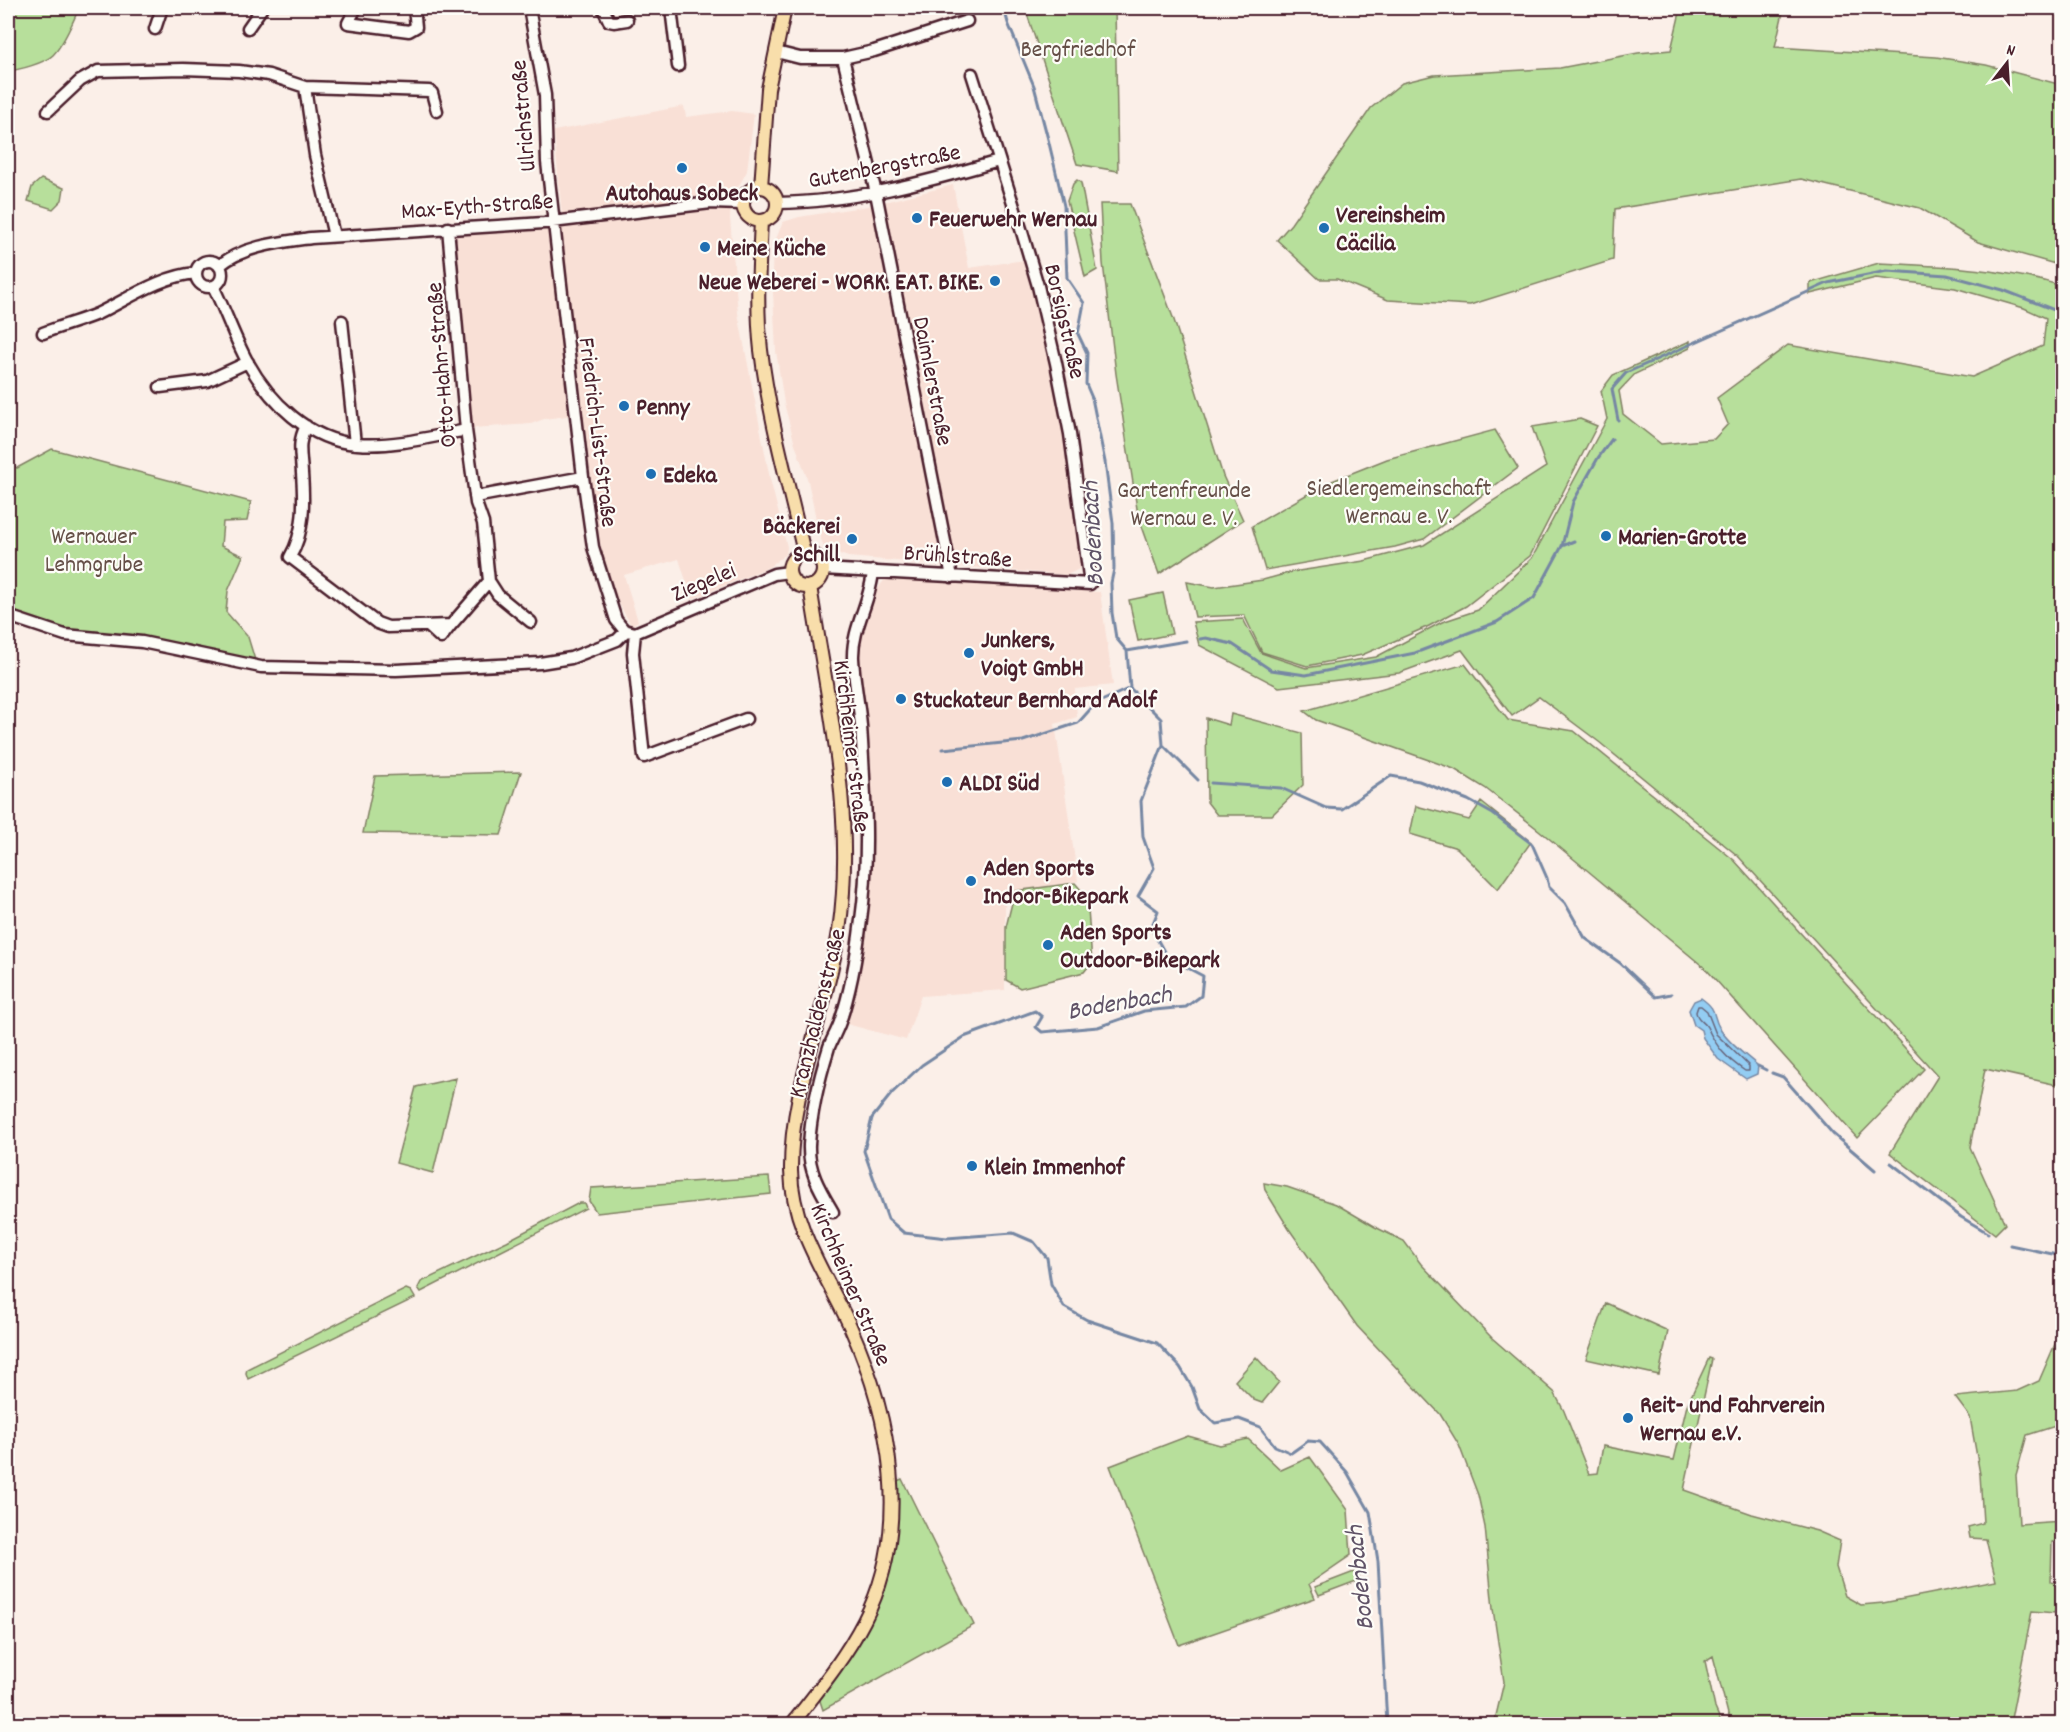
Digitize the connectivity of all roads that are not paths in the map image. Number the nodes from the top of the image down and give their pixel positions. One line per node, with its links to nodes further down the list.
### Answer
1 (162, 8): 12 (street)
2 (262, 8): 11 (street)
3 (356, 8): 4 (street)
4 (414, 8)
5 (530, 8): 26 (street, Ulrichstraße)
6 (603, 8): 9 (street)
7 (670, 8): 15 (street)
8 (785, 8): 13 (main road)
9 (627, 20)
10 (967, 21): 14 (street)
11 (248, 28)
12 (154, 29)
13 (776, 52): 14 (street); 21 (main road)
14 (843, 58): 22 (street, Daimlerstraße)
15 (678, 66)
16 (972, 74): 20 (street, Borsigstraße)
17 (305, 87): 18 (street); 19 (street); 28 (street)
18 (48, 111)
19 (437, 111)
20 (999, 161): 22 (street, Gutenbergstraße); 47 (street, Borsigstraße)
21 (760, 187): 23 (main road); 24 (main road)
22 (876, 192): 23 (street, Gutenbergstraße); 45 (street, Daimlerstraße)
23 (777, 203): 25 (main road)
24 (742, 204): 25 (main road); 26 (street, Max-Eyth-Straße)
25 (761, 221): 41 (main road)
26 (554, 222): 27 (street, Max-Eyth-Straße); 39 (street, Friedrich-List-Straße)
27 (448, 228): 28 (street, Max-Eyth-Straße); 37 (street, Otto-Hahn-Straße)
28 (334, 236): 29 (street, Max-Eyth-Straße)
29 (219, 266): 30 (street); 31 (street)
30 (196, 273): 31 (street); 33 (street)
31 (213, 286): 34 (street)
32 (342, 321): 38 (street)
33 (44, 333)
34 (248, 362): 35 (street); 36 (street)
35 (160, 387)
36 (306, 426): 38 (street); 46 (street)
37 (466, 430): 38 (street); 40 (street, Otto-Hahn-Straße)
38 (355, 444)
39 (583, 477): 40 (street); 51 (street, Friedrich-List-Straße)
40 (475, 497): 46 (street, Otto-Hahn-Straße)
41 (804, 553): 42 (main road); 44 (main road)
42 (823, 569): 43 (street, Brühlstraße); 48 (main road)
43 (873, 571): 45 (street, Brühlstraße); 53 (street, Kranzhaldenstraße)
44 (789, 572): 48 (main road); 51 (street, Ziegelei)
45 (952, 577): 47 (street, Brühlstraße)
46 (489, 581): 50 (street)
47 (1090, 584)
48 (810, 586): 54 (main road, Kirchheimer Straße)
49 (8, 616): 51 (street, Ziegelei)
50 (531, 622)
51 (631, 632): 52 (street)
52 (746, 719)
53 (833, 1212)
54 (792, 1725)

